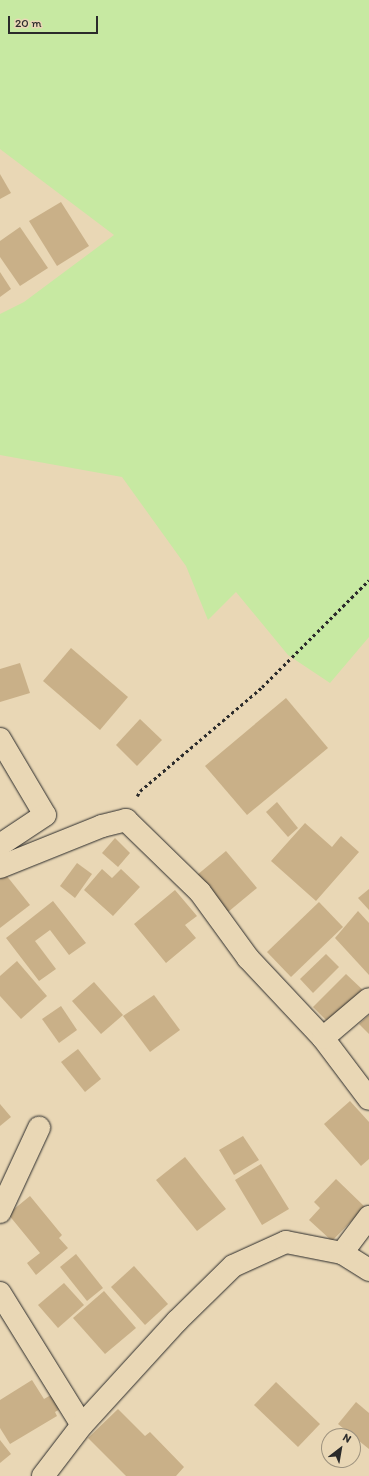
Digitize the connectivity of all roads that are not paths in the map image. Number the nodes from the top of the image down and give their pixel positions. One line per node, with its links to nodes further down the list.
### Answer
1 (0, 739): 2 (street)
2 (0, 845)
3 (0, 867): 5 (street)
4 (369, 999): 5 (street)
5 (323, 1038): 6 (street)
6 (369, 1099)
7 (39, 1128): 8 (street)
8 (0, 1212)
9 (369, 1217): 10 (street)
10 (342, 1253): 11 (street); 13 (street)
11 (369, 1270)
12 (0, 1293): 13 (street)
13 (82, 1425): 14 (street)
14 (43, 1476)

